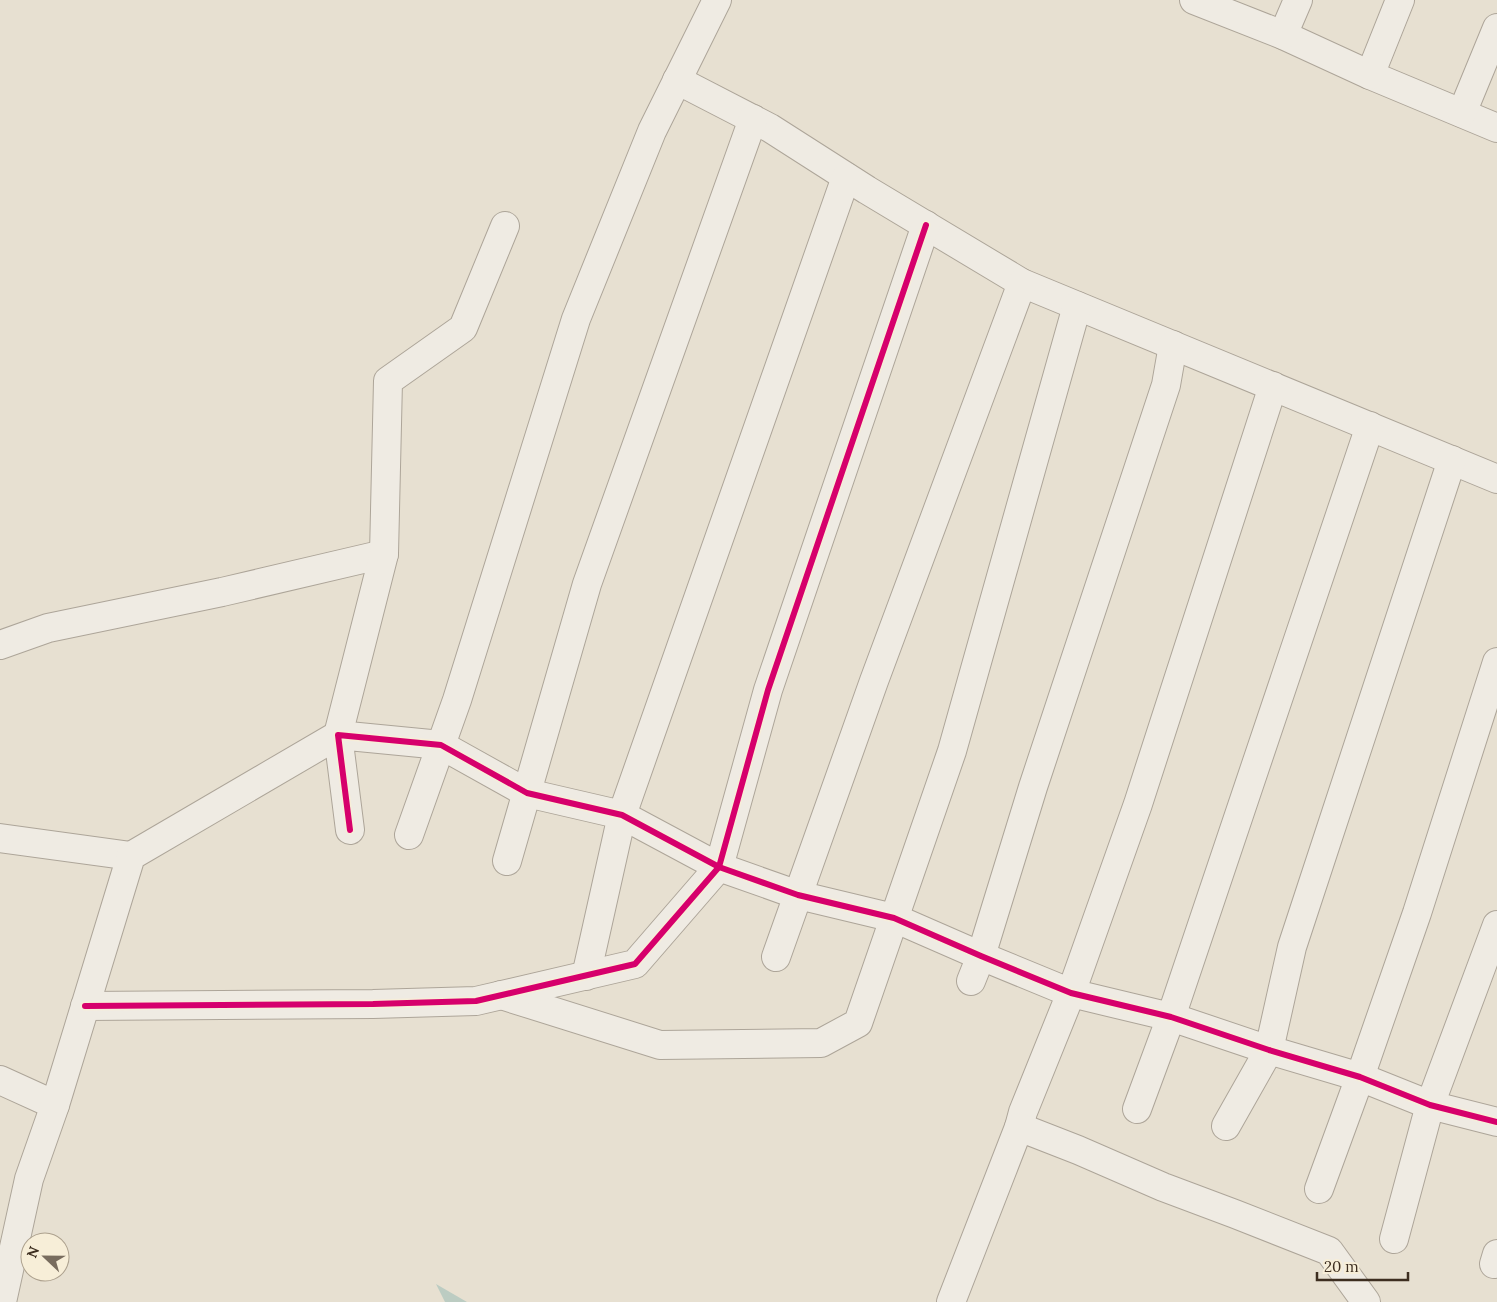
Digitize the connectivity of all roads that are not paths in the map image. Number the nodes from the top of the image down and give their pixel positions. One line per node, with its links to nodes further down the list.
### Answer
1 (717, 0): 8 (street)
2 (1298, 0): 6 (street)
3 (1400, 0): 7 (street)
4 (1198, 1): 6 (street)
5 (1497, 28): 9 (street)
6 (1284, 35): 7 (street)
7 (1370, 75): 9 (street)
8 (677, 80): 10 (street); 26 (street)
9 (1462, 113): 11 (street)
10 (752, 119): 12 (street); 27 (street)
11 (1497, 128)
12 (846, 176): 13 (street); 28 (street)
13 (926, 225): 15 (street); 34 (street)
14 (505, 226): 22 (street)
15 (1022, 283): 16 (street); 35 (street)
16 (1078, 306): 17 (street); 36 (street)
17 (1173, 346): 18 (street); 39 (street)
18 (1272, 386): 19 (street); 41 (street)
19 (1370, 426): 20 (street); 44 (street)
20 (1452, 460): 21 (street); 45 (street)
21 (1497, 479)
22 (384, 554): 23 (street); 25 (street)
23 (0, 644)
24 (1497, 662): 46 (street)
25 (338, 735): 26 (street); 29 (street); 32 (street)
26 (441, 745): 27 (street); 30 (street)
27 (527, 793): 28 (street); 33 (street)
28 (622, 815): 34 (street); 40 (street)
29 (350, 830)
30 (409, 835)
31 (0, 838): 32 (street)
32 (131, 856): 43 (street)
33 (507, 861)
34 (719, 867): 35 (street); 40 (street)
35 (798, 895): 36 (street); 38 (street)
36 (894, 918): 39 (street); 42 (street)
37 (1497, 924): 49 (street)
38 (776, 957)
39 (976, 969): 41 (street)
40 (586, 976): 42 (street)
41 (1071, 993): 44 (street); 53 (street)
42 (500, 995): 43 (street)
43 (85, 1006): 48 (street)
44 (1171, 1017): 45 (street); 50 (street)
45 (1269, 1050): 46 (street); 52 (street)
46 (1360, 1077): 49 (street); 54 (street)
47 (0, 1080): 48 (street)
48 (56, 1105): 56 (street)
49 (1430, 1105): 51 (street); 55 (street)
50 (1137, 1109)
51 (1497, 1122)
52 (1226, 1126)
53 (1019, 1127): 57 (street); 58 (street)
54 (1318, 1189)
55 (1394, 1239)
56 (2, 1302)
57 (951, 1302)
58 (1366, 1302)

